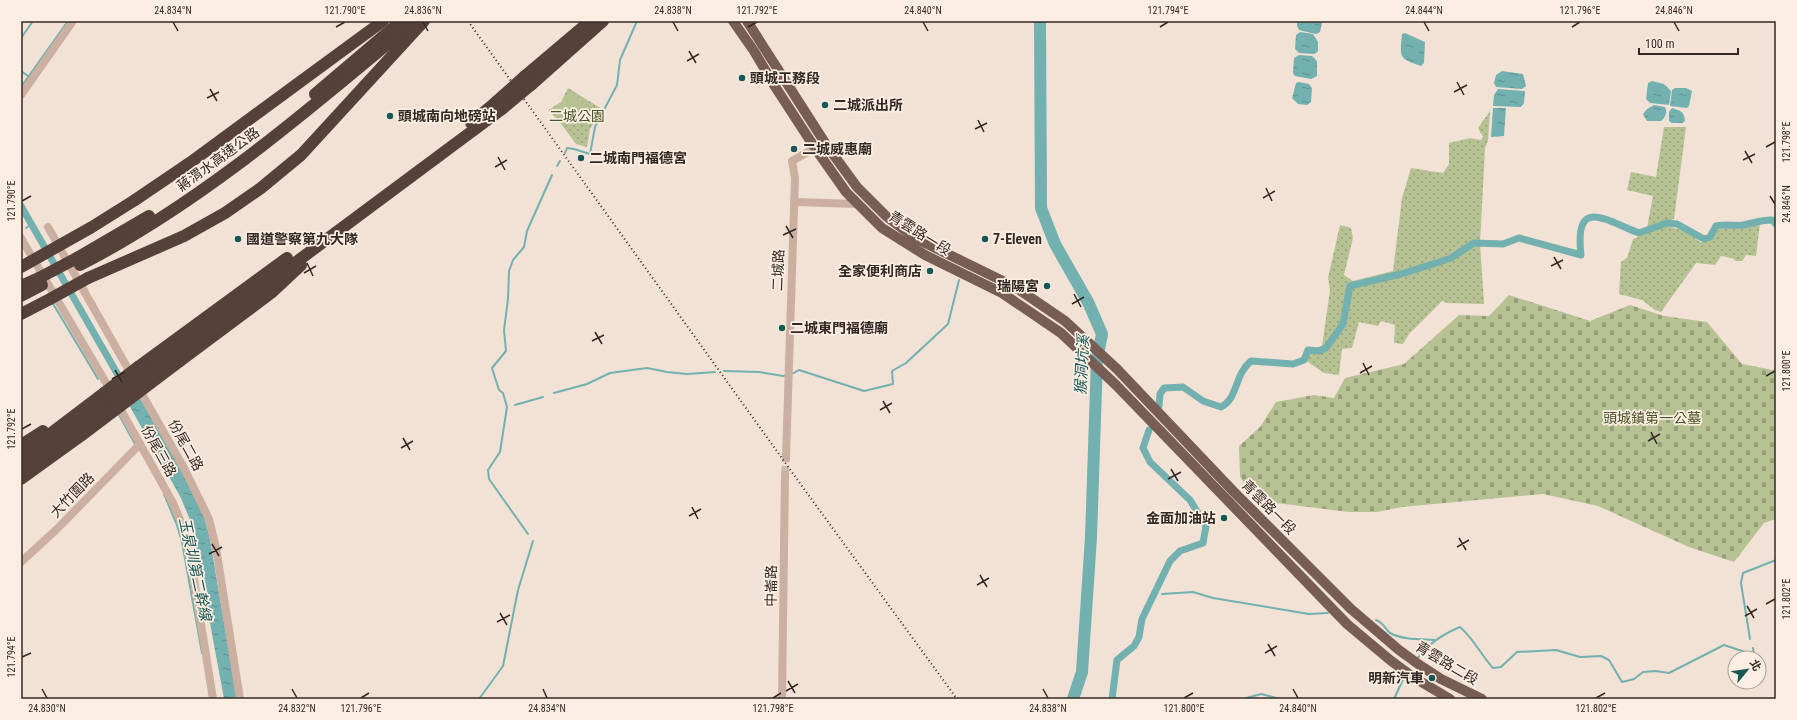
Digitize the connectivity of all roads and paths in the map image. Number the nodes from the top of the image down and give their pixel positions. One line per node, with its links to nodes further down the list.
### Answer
1 (73, 21): 11 (street)
2 (383, 21): 23 (highway, bridge)
3 (401, 21): 22 (highway, 蔣渭水高速公路)
4 (415, 21): 22 (highway, 蔣渭水高速公路)
5 (424, 21): 27 (highway, bridge)
6 (590, 21): 10 (highway)
7 (603, 21): 10 (highway)
8 (733, 21): 14 (main road, 青雲路一段)
9 (747, 21): 13 (main road, 青雲路一段)
10 (528, 80): 12 (highway, bridge)
11 (21, 96)
12 (499, 105): 19 (highway); 28 (highway)
13 (803, 108): 14 (street); 15 (main road, 青雲路一段)
14 (794, 114): 16 (main road, 青雲路一段)
15 (827, 146): 16 (street, 二城路); 38 (main road, 青雲路一段)
16 (815, 148): 17 (street, 二城路); 18 (main road, 青雲路一段)
17 (794, 202): 18 (street); 33 (street, 二城路)
18 (858, 204): 39 (main road, 青雲路一段)
19 (345, 225): 28 (highway); 36 (highway, bridge)
20 (48, 227): 41 (street, 份尾二路)
21 (21, 239): 30 (street, 份尾三路)
22 (79, 262): 24 (highway, 蔣渭水高速公路)
23 (21, 267)
24 (41, 281): 25 (highway, 蔣渭水高速公路); 26 (highway, 蔣渭水高速公路)
25 (21, 286)
26 (21, 296)
27 (21, 314)
28 (140, 372): 29 (highway, bridge)
29 (103, 398): 31 (highway); 32 (highway); 34 (highway)
30 (140, 444): 37 (street, 大竹圍路); 40 (street, 份尾三路)
31 (21, 445)
32 (21, 456)
33 (786, 458)
34 (21, 468)
35 (785, 474): 42 (street, 中崙路)
36 (21, 479)
37 (21, 562)
38 (1399, 650): 44 (main road, 青雲路二段)
39 (1390, 660): 43 (main road, 青雲路二段)
40 (213, 699)
41 (240, 699)
42 (782, 699)
43 (1450, 699)
44 (1482, 699)

